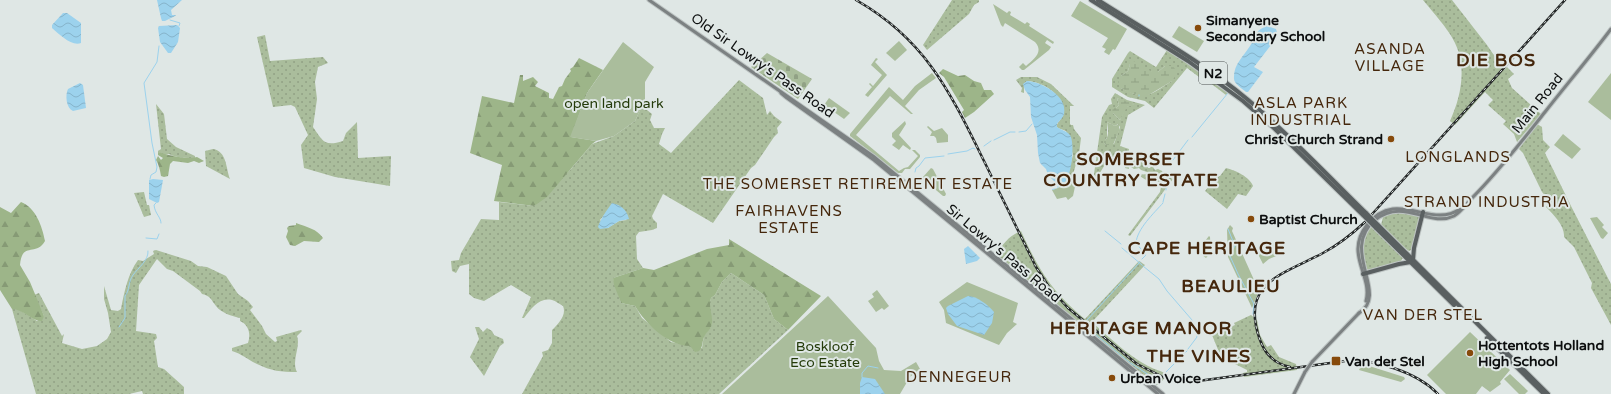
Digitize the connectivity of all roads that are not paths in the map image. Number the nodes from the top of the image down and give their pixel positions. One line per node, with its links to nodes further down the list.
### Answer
1 (649, 0): 5 (main road, Old Sir Lowry's Pass Road)
2 (1091, 0): 8 (highway, N2)
3 (1098, 0): 8 (highway, N2)
4 (1611, 29): 7 (main road, Main Road)
5 (777, 88): 6 (main road, Old Sir Lowry's Pass Road); 14 (main road, Sir Lowry's Pass Road)
6 (845, 135): 15 (main road, Sir Lowry's Pass Road)
7 (1423, 213): 9 (highway); 13 (main road, Main Road)
8 (1364, 214): 10 (highway, N2, bridge)
9 (1414, 248): 10 (highway); 11 (highway)
10 (1405, 254): 11 (highway, N2); 12 (highway)
11 (1412, 261): 12 (highway); 17 (highway, N2); 18 (highway, N2)
12 (1399, 264): 13 (highway)
13 (1364, 273): 16 (main road, Main Road, bridge)
14 (1158, 394)
15 (1163, 394)
16 (1294, 394)
17 (1544, 394)
18 (1548, 394)

